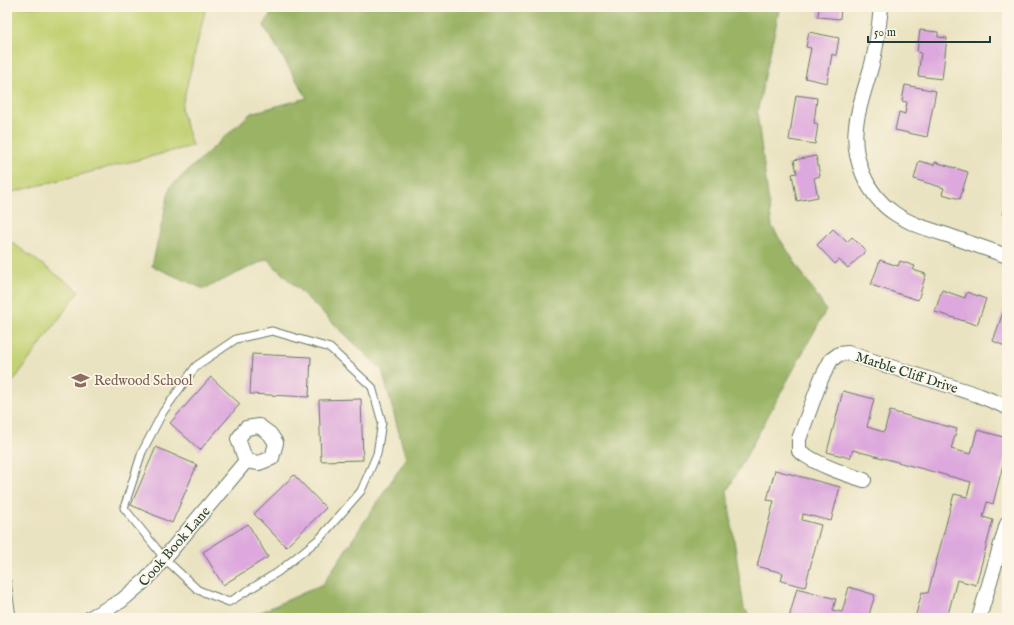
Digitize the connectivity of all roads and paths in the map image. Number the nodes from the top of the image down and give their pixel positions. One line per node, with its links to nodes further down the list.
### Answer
1 (881, 7): 2 (street)
2 (1007, 256)
3 (1007, 407): 5 (street, Marble Cliff Drive)
4 (246, 461): 7 (street, Cook Book Lane)
5 (864, 480)
6 (1007, 524): 11 (street)
7 (165, 559): 7 (lane); 10 (street, Cook Book Lane)
8 (7, 582): 9 (lane)
9 (12, 618)
10 (90, 618)
11 (979, 618)

